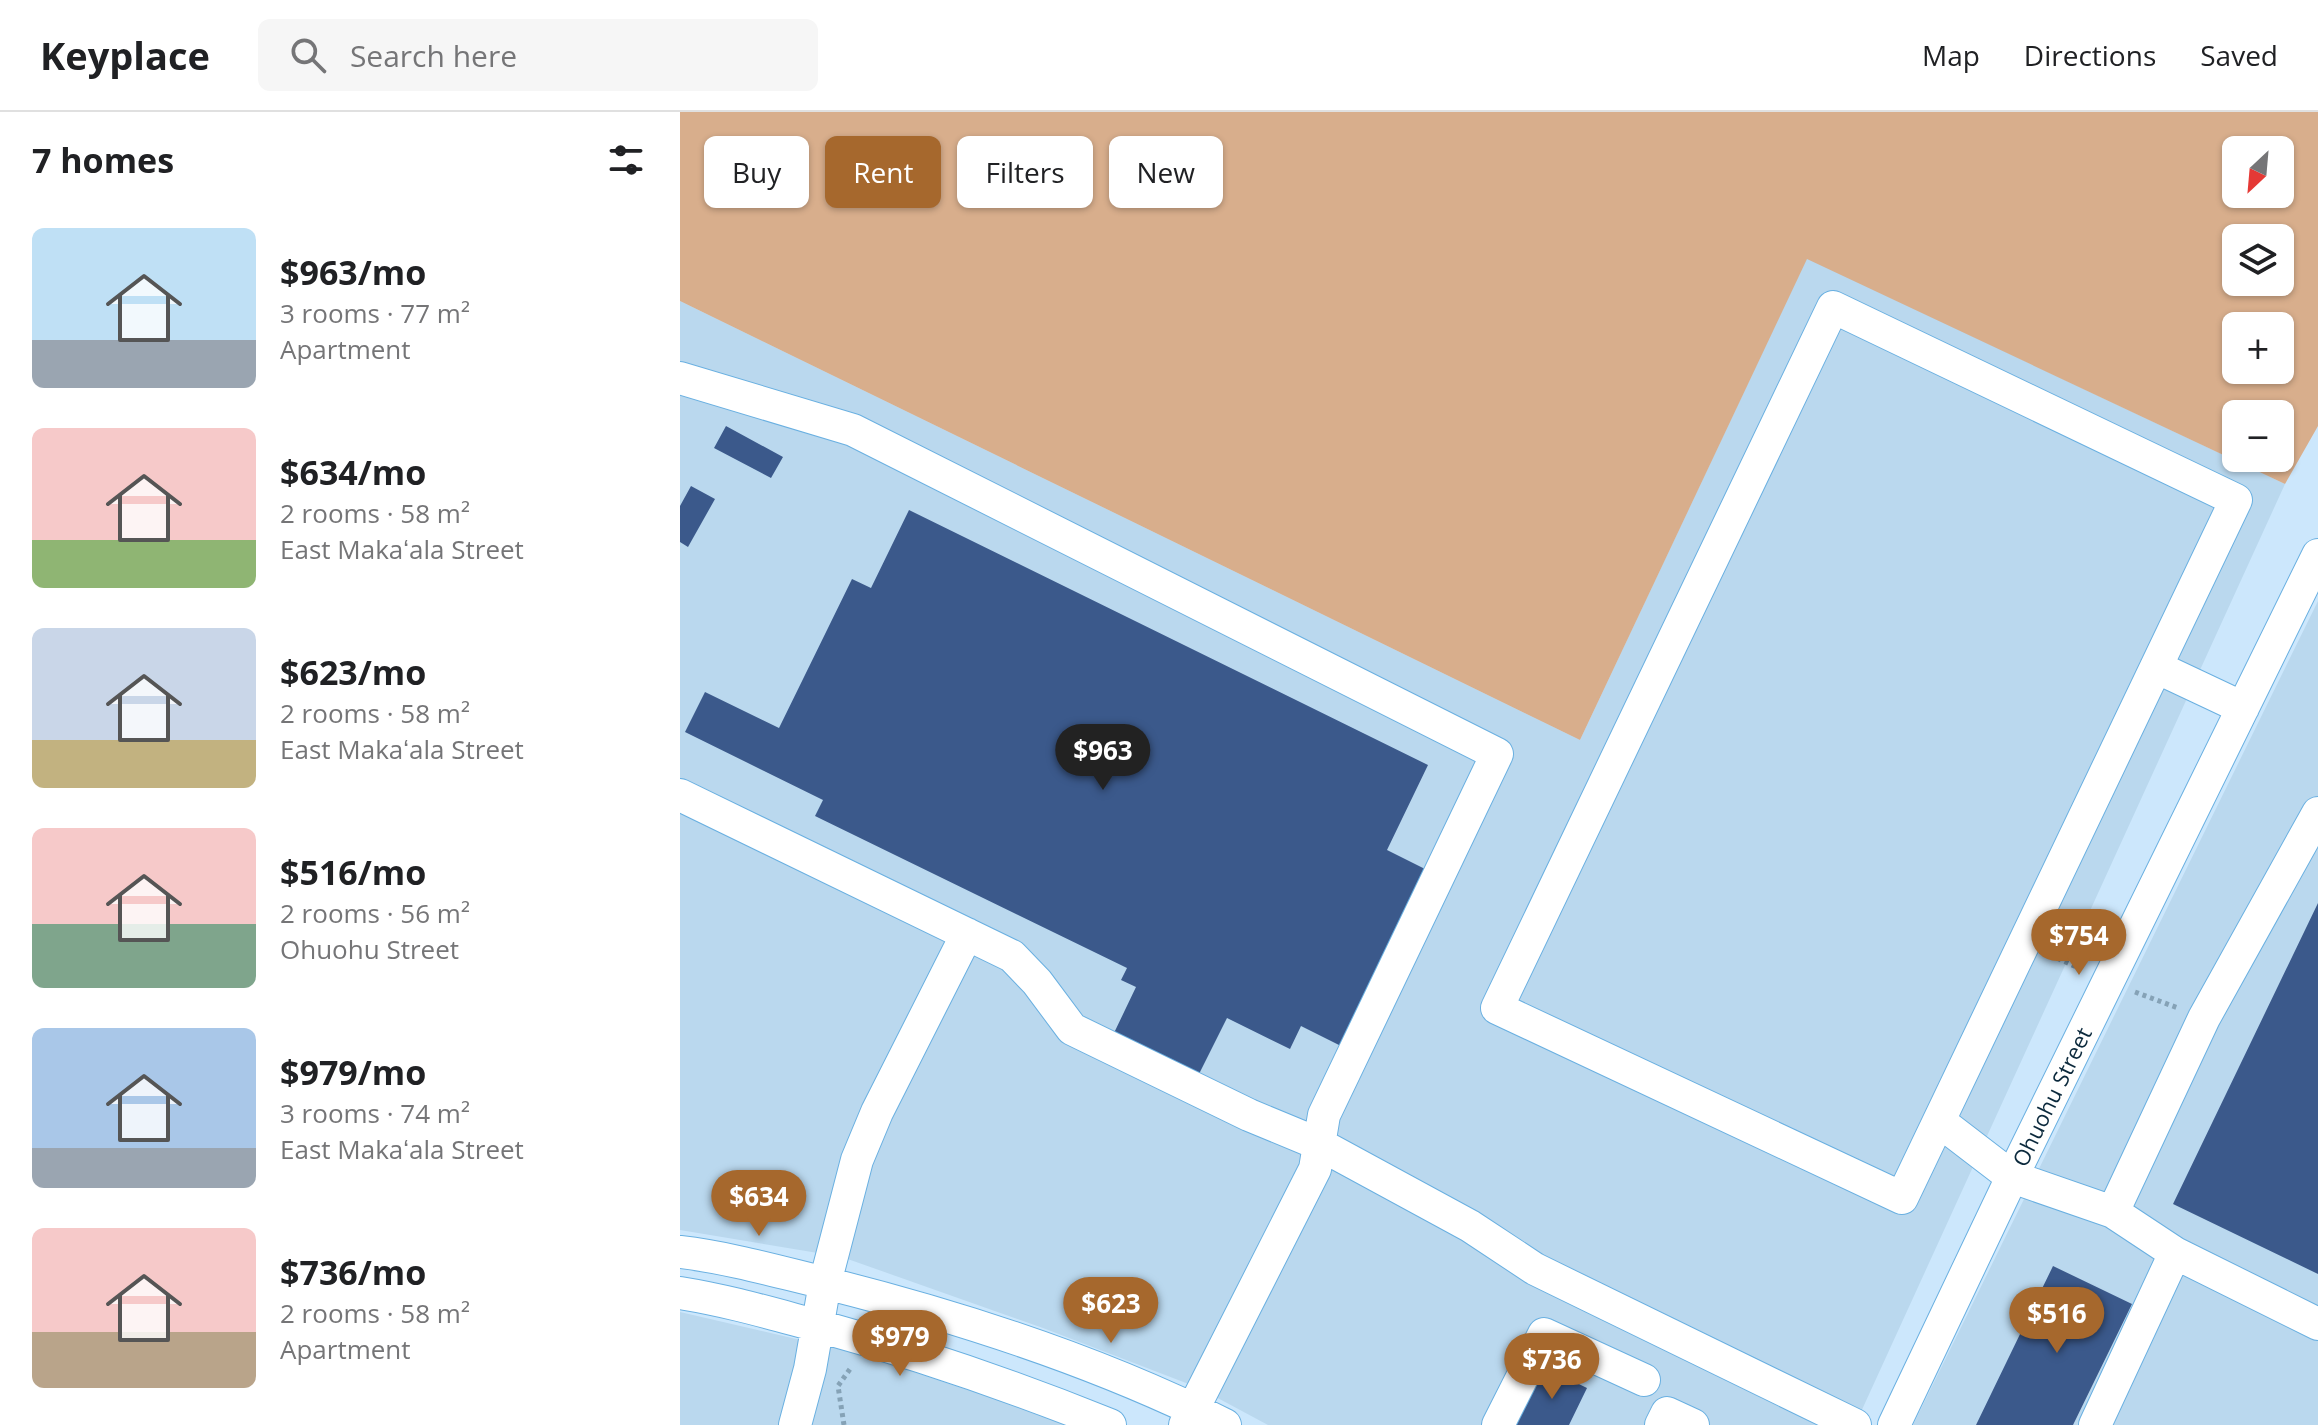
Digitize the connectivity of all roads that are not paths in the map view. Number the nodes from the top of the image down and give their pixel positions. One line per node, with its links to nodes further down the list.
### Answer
1 (680, 378): 9 (street)
2 (2318, 555): 4 (street, Ohuohu Street)
3 (2156, 667): 4 (street); 8 (street); 8 (street)
4 (2243, 708): 10 (street, Ohuohu Street)
5 (680, 795): 7 (street)
6 (2317, 813): 11 (street)
7 (967, 934): 9 (street); 14 (street)
8 (1939, 1121): 10 (street)
9 (1319, 1144): 19 (street); 26 (street)
10 (2012, 1177): 11 (street); 27 (street, Ohuohu Street)
11 (2113, 1212): 13 (street)
12 (680, 1252): 14 (street)
13 (2175, 1253): 16 (street); 28 (street)
14 (825, 1283): 17 (street); 19 (street)
15 (680, 1293): 17 (street)
16 (2318, 1324)
17 (816, 1325): 20 (street); 21 (street)
18 (1644, 1380): 23 (street)
19 (1190, 1417): 22 (street)
20 (795, 1425)
21 (1110, 1425)
22 (1225, 1425)
23 (1498, 1425)
24 (1661, 1425): 25 (street)
25 (1693, 1425)
26 (1855, 1425)
27 (1894, 1425)
28 (2095, 1425)

